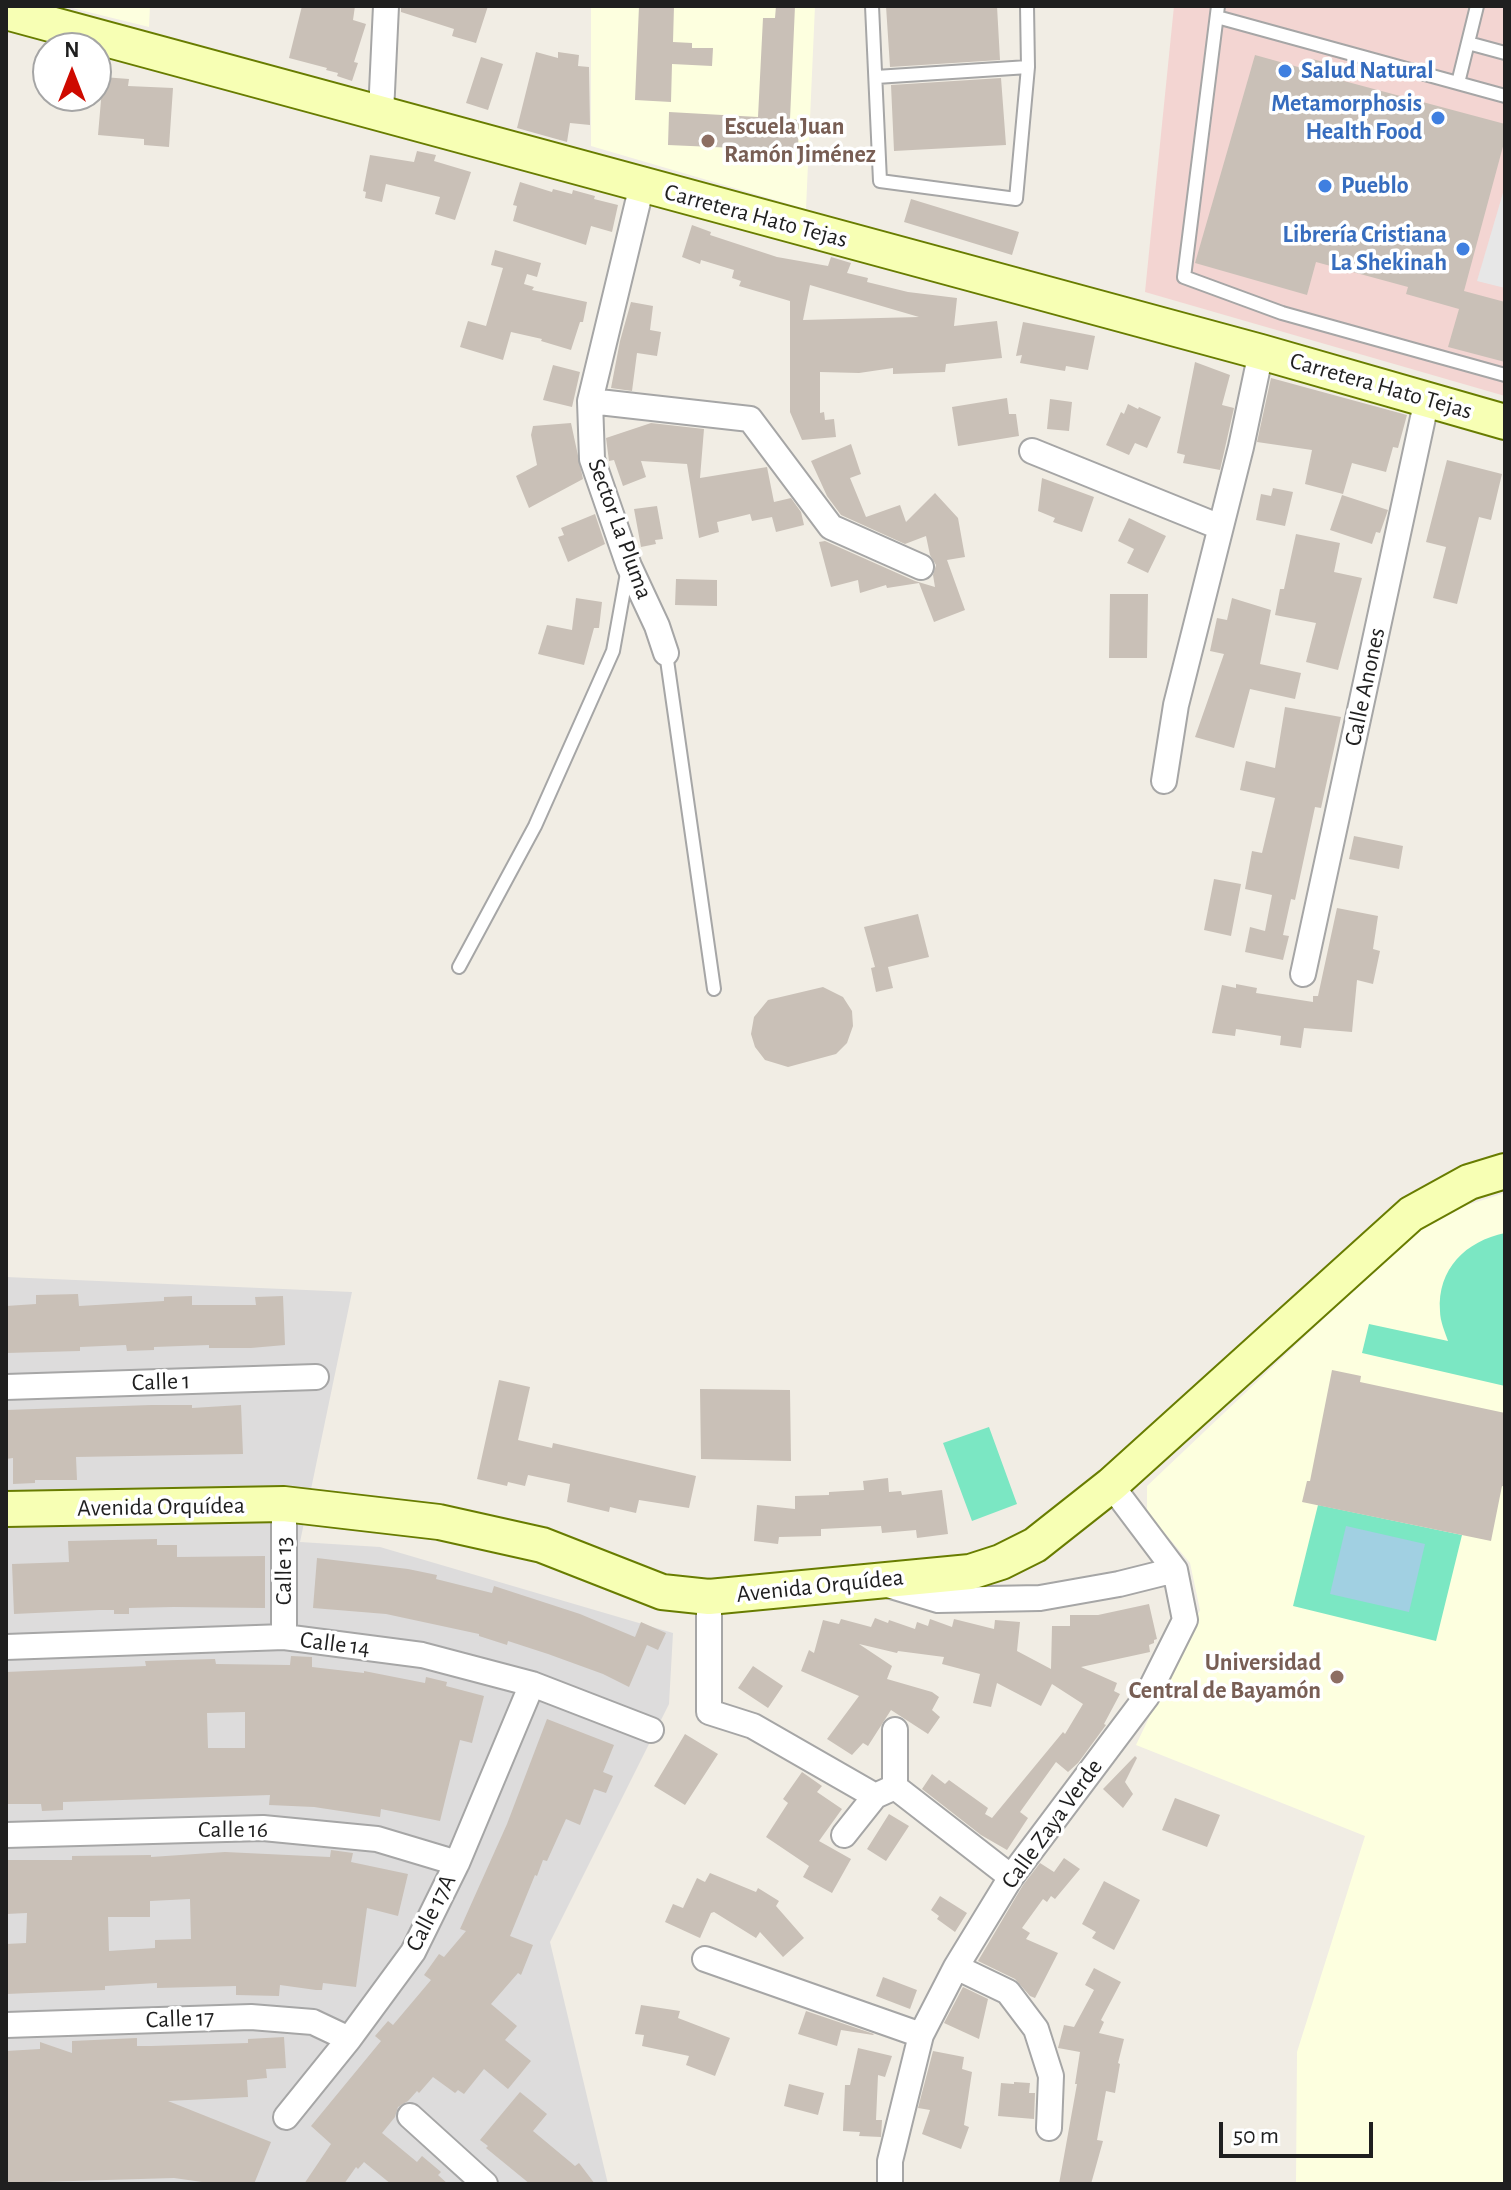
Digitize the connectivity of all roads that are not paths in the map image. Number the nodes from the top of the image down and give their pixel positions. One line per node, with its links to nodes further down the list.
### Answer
1 (386, 6): 13 (street)
2 (872, 6): 10 (lane)
3 (1027, 6): 9 (lane)
4 (1477, 6): 7 (lane)
5 (8, 10): 13 (street, Carretera Hato Tejas)
6 (1217, 12): 11 (lane); 16 (lane)
7 (1468, 43): 8 (lane); 11 (lane)
8 (1505, 53)
9 (1028, 67): 10 (lane); 10 (lane)
10 (876, 77)
11 (1458, 83): 12 (lane)
12 (1505, 96)
13 (381, 113): 14 (street, Carretera Hato Tejas)
14 (642, 185): 15 (street, Carretera Hato Tejas); 18 (street, Sector La Pluma)
15 (1261, 352): 17 (street, Carretera Hato Tejas); 21 (street)
16 (1505, 375)
17 (1427, 399): 19 (street, Carretera Hato Tejas); 27 (street, Calle Anones)
18 (590, 401): 22 (street, Sector La Pluma); 23 (street)
19 (1505, 422)
20 (1032, 451): 21 (street)
21 (1220, 527): 25 (street)
22 (629, 566): 24 (street, Sector La Pluma); 26 (lane)
23 (921, 567)
24 (666, 653): 28 (lane)
25 (1164, 781)
26 (459, 967)
27 (1303, 974)
28 (714, 989)
29 (1505, 1171): 32 (street, Avenida Orquídea)
30 (316, 1377): 31 (street, Calle 1)
31 (6, 1387)
32 (1111, 1485): 35 (street, Calle Zaya Verde); 36 (street, Avenida Orquídea)
33 (284, 1504): 34 (street, Avenida Orquídea); 37 (street, Avenida Orquídea); 38 (street, Calle 13)
34 (6, 1509)
35 (1175, 1570): 36 (street); 47 (street, Calle Zaya Verde)
36 (874, 1580): 37 (street, Avenida Orquídea)
37 (709, 1597): 43 (street)
38 (284, 1637): 39 (street, Calle 14); 40 (street, Calle 14)
39 (6, 1647)
40 (532, 1684): 41 (street, Calle 14); 46 (street, Calle 17A)
41 (651, 1730)
42 (895, 1730): 43 (street)
43 (885, 1792): 45 (street); 47 (street)
44 (6, 1835): 46 (street, Calle 16)
45 (844, 1835)
46 (457, 1863): 52 (street, Calle 17A)
47 (1011, 1877): 49 (street, Calle Zaya Verde)
48 (705, 1959): 51 (street)
49 (956, 1967): 51 (street, Calle Zaya Verde); 55 (street)
50 (6, 2025): 52 (street, Calle 17)
51 (921, 2035): 57 (street, Calle Zaya Verde)
52 (349, 2039): 54 (street, Calle 17A)
53 (410, 2116): 56 (street)
54 (286, 2117)
55 (1049, 2128)
56 (485, 2184)
57 (890, 2184)

